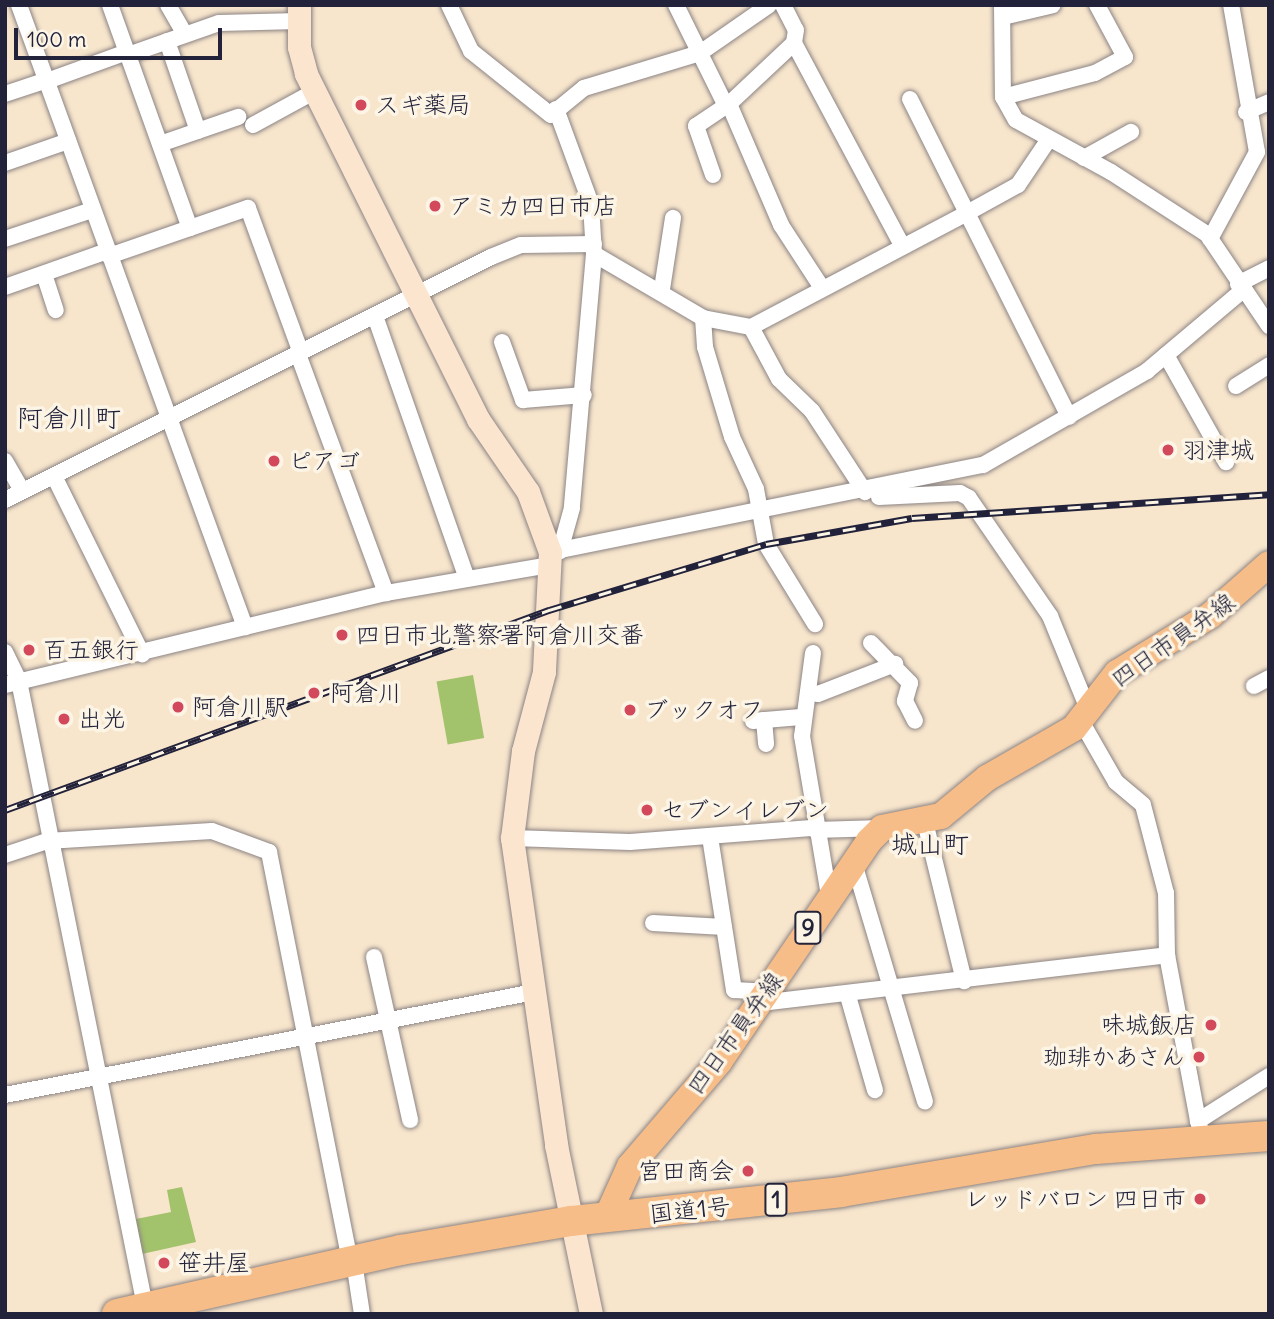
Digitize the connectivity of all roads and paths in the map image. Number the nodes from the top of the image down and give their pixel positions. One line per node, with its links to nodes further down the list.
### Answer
1 (19, 5): 18 (street)
2 (110, 5): 16 (street)
3 (168, 5): 13 (street)
4 (449, 5): 25 (street)
5 (676, 5): 17 (street)
6 (769, 5): 17 (street)
7 (783, 5): 15 (street)
8 (1053, 5): 11 (street)
9 (1097, 5): 21 (street)
10 (1231, 5): 26 (street)
11 (1005, 10): 21 (street)
12 (299, 13): 13 (street); 19 (street)
13 (185, 34): 14 (street)
14 (167, 41): 16 (street); 29 (street)
15 (794, 43): 24 (street); 43 (street)
16 (127, 53): 18 (street); 33 (street)
17 (700, 53): 24 (street); 25 (street)
18 (47, 80): 20 (street); 31 (street)
19 (315, 91): 28 (street); 52 (street)
20 (5, 94)
21 (1003, 97): 32 (street)
22 (910, 100): 38 (street)
23 (1269, 102): 26 (street)
24 (728, 105): 36 (street); 50 (street)
25 (556, 109): 44 (street)
26 (1246, 112): 42 (street)
27 (238, 117): 29 (street)
28 (253, 125)
29 (198, 131): 33 (street)
30 (1131, 132): 34 (street)
31 (68, 141): 35 (street); 37 (street)
32 (1047, 142): 34 (street); 38 (street)
33 (160, 144): 40 (street)
34 (1084, 158): 42 (street)
35 (5, 163)
36 (713, 175)
37 (92, 210): 41 (street); 45 (street)
38 (967, 213): 43 (street); 64 (street)
39 (673, 218): 51 (street)
40 (190, 228): 45 (street); 59 (street)
41 (5, 239)
42 (1210, 239): 49 (street)
43 (902, 245): 50 (street)
44 (594, 249): 51 (street); 52 (street); 63 (street)
45 (108, 254): 47 (street); 65 (street)
46 (1269, 268): 49 (street)
47 (44, 274): 48 (street); 53 (street)
48 (5, 287)
49 (1240, 287): 57 (street); 60 (street)
50 (822, 288): 56 (street)
51 (662, 289): 55 (street)
52 (418, 295): 54 (street); 73 (street)
53 (56, 310)
54 (375, 316): 59 (street); 75 (street)
55 (703, 318): 56 (street); 72 (street)
56 (751, 327): 70 (street)
57 (1269, 327)
58 (502, 342): 63 (street)
59 (300, 354): 65 (street); 76 (street)
60 (1166, 355): 64 (street); 67 (street)
61 (1269, 365): 62 (street)
62 (1236, 386)
63 (584, 395): 73 (street)
64 (1069, 416): 70 (street)
65 (168, 419): 68 (street); 78 (street)
66 (5, 461): 69 (street)
67 (1226, 462)
68 (54, 476): 69 (street); 82 (street)
69 (22, 491): 71 (street)
70 (870, 491): 72 (street); 86 (street)
71 (5, 500)
72 (761, 512): 73 (street); 77 (street)
73 (553, 556): 75 (street); 94 (street)
74 (1269, 564): 86 (main road, 四日市員弁線)
75 (467, 578): 76 (street)
76 (386, 593): 78 (street)
77 (815, 625)
78 (244, 627): 82 (street)
79 (871, 643): 83 (street)
80 (5, 652): 84 (street)
81 (813, 653): 85 (street)
82 (142, 654): 84 (street)
83 (895, 664): 85 (street); 88 (street)
84 (12, 683): 95 (street)
85 (807, 692): 87 (street)
86 (1085, 715): 90 (main road, 四日市員弁線); 101 (street)
87 (800, 717): 89 (street); 92 (street)
88 (915, 721)
89 (766, 744)
90 (925, 822): 91 (main road, 四日市員弁線); 103 (street)
91 (882, 828): 92 (street); 97 (main road, 四日市員弁線 / 9)
92 (814, 829): 93 (street); 98 (street)
93 (710, 837): 94 (street); 100 (street)
94 (512, 838): 105 (street)
95 (47, 841): 96 (street); 109 (street); 111 (street)
96 (5, 855)
97 (853, 860): 98 (main road, 四日市員弁線 / 9); 104 (street)
98 (829, 895): 107 (main road, 四日市員弁線 / 9)
99 (653, 923): 100 (street)
100 (724, 927): 107 (street)
101 (1167, 955): 103 (street); 116 (street)
102 (374, 957): 108 (street)
103 (964, 981): 104 (street)
104 (893, 990): 106 (street); 114 (street)
105 (534, 992): 108 (street); 119 (street)
106 (848, 996): 107 (street); 112 (street)
107 (763, 997): 118 (main road, 四日市員弁線 / 9)
108 (388, 1021): 109 (street); 115 (street)
109 (306, 1037): 111 (street); 120 (street)
110 (1269, 1076): 116 (street)
111 (99, 1079): 113 (street); 121 (street)
112 (875, 1090)
113 (5, 1095)
114 (925, 1101)
115 (410, 1120)
116 (1200, 1131): 117 (highway, 国道1号 / 1); 118 (highway, 国道1号 / 1)
117 (1269, 1136)
118 (606, 1219): 119 (highway, 国道1号 / 1)
119 (571, 1221): 120 (highway, 国道1号 / 1); 124 (street)
120 (352, 1262): 121 (highway, 国道1号 / 1); 123 (street)
121 (146, 1311): 122 (highway, 国道1号 / 1)
122 (117, 1314)
123 (362, 1314)
124 (591, 1314)

